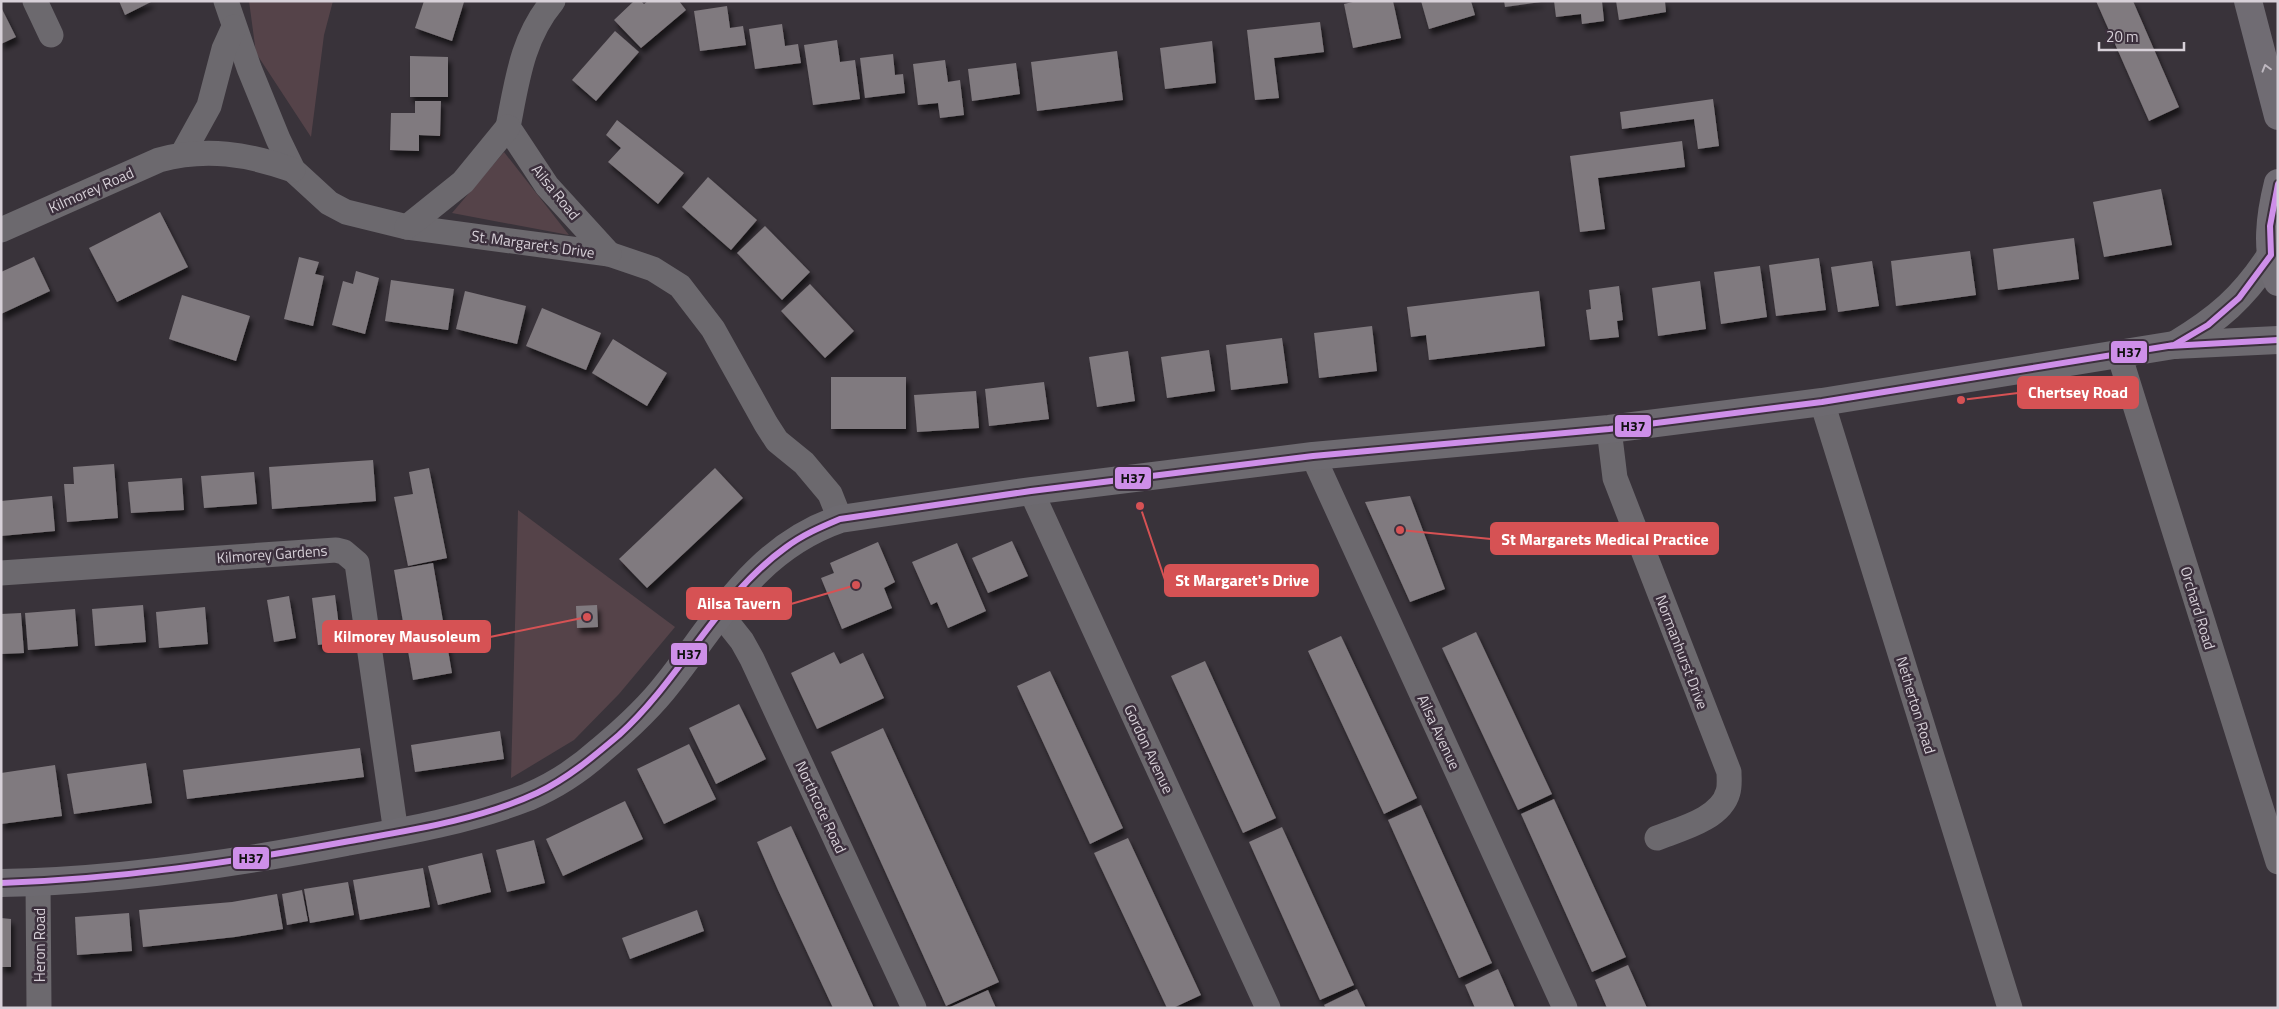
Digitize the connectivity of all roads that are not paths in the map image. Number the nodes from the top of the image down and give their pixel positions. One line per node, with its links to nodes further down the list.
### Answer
1 (35, 1): 6 (street)
2 (226, 1): 5 (street, St. Margaret's Drive)
3 (553, 1): 9 (street)
4 (2249, 1): 7 (highway); 8 (highway, one-way to 4)
5 (234, 28): 10 (street); 11 (street, St. Margaret's Drive)
6 (51, 35)
7 (2278, 42)
8 (2278, 116)
9 (508, 127): 13 (street); 15 (street, Ailsa Road)
10 (183, 153): 11 (street, Kilmorey Road); 14 (street, Kilmorey Road)
11 (293, 170): 13 (street, St. Margaret's Drive)
12 (2278, 183): 16 (highway)
13 (407, 227): 15 (street, St. Margaret's Drive)
14 (1, 230)
15 (609, 254): 25 (street, St. Margaret's Drive)
16 (2270, 255): 17 (highway); 19 (main road)
17 (2278, 282)
18 (2278, 340): 19 (main road)
19 (2174, 345): 20 (main road)
20 (2119, 354): 21 (main road); 30 (street, Orchard Road)
21 (1822, 402): 22 (main road); 37 (street, Netherton Road)
22 (1609, 429): 23 (main road); 29 (street, Normanhurst Drive)
23 (1313, 456): 24 (main road); 36 (street, Ailsa Avenue)
24 (1031, 491): 25 (main road); 35 (street, Gordon Avenue)
25 (840, 519): 27 (main road)
26 (1, 573): 28 (street, Kilmorey Gardens)
27 (719, 612): 28 (main road); 34 (street, Northcote Road)
28 (396, 833): 31 (main road)
29 (1657, 838)
30 (2278, 862)
31 (38, 882): 32 (main road); 33 (street, Heron Road)
32 (1, 883)
33 (39, 1008)
34 (914, 1008)
35 (1268, 1008)
36 (1565, 1008)
37 (2010, 1008)

